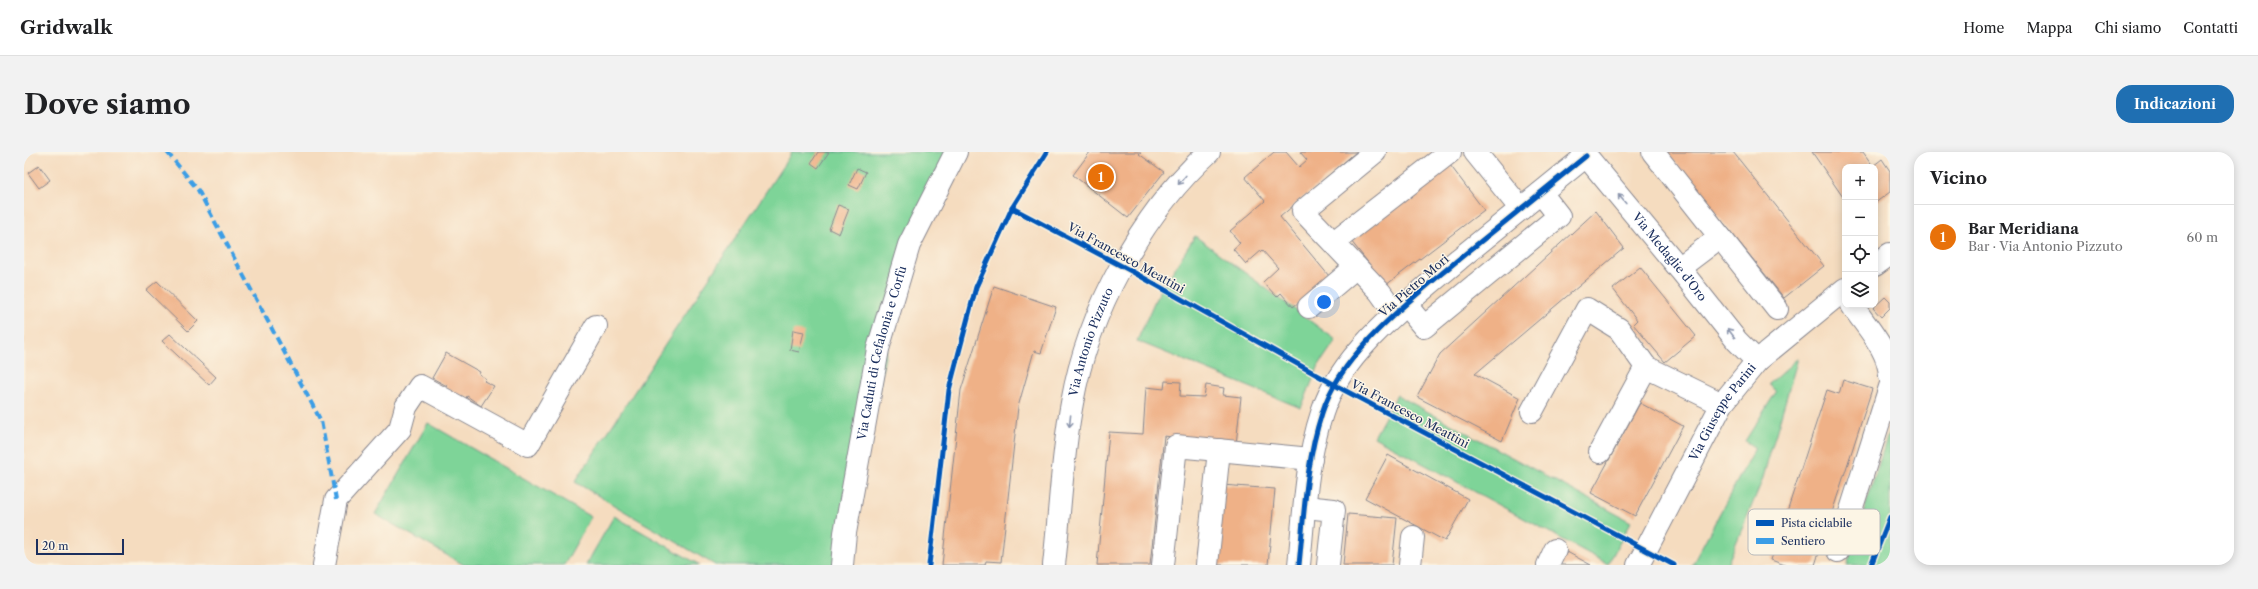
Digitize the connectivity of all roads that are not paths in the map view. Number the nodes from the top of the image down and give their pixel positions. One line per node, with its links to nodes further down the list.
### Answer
1 (956, 152): 35 (street, Via Caduti di Cefalonia e Corfù)
2 (1209, 152): 36 (street, Via Antonio Pizzuto, one-way to 36)
3 (1375, 152): 11 (street)
4 (1450, 152): 11 (street)
5 (1475, 152): 9 (street)
6 (1653, 152): 10 (street)
7 (1584, 154): 8 (street, Via Pietro Mori); 15 (street, Via Medaglie d'Oro, one-way to 7)
8 (1541, 193): 9 (street, Via Pietro Mori); 19 (street)
9 (1521, 208): 19 (street, Via Pietro Mori)
10 (1720, 236): 15 (street); 20 (street)
11 (1334, 242): 14 (street)
12 (1890, 254): 13 (street)
13 (1878, 263)
14 (1356, 267): 17 (street); 19 (street)
15 (1680, 268): 22 (street, Via Medaglie d'Oro, one-way to 15)
16 (1842, 298): 22 (street, Via Giuseppe Parini)
17 (1309, 307)
18 (1855, 308): 24 (street)
19 (1400, 309): 30 (street, Via Pietro Mori)
20 (1777, 309)
21 (596, 326): 34 (street)
22 (1757, 361): 26 (street, Via Giuseppe Parini)
23 (1646, 367): 26 (street); 27 (street); 29 (street)
24 (1890, 376)
25 (1890, 387): 32 (street)
26 (1722, 404): 42 (street, Via Giuseppe Parini)
27 (1532, 411)
28 (1218, 450): 30 (street); 37 (street); 38 (street)
29 (1600, 452)
30 (1311, 459): 31 (street, Via Pietro Mori)
31 (1305, 506): 39 (street, Via Pietro Mori); 40 (street)
32 (1851, 509)
33 (1413, 538): 41 (street)
34 (324, 565)
35 (842, 565)
36 (1054, 565)
37 (1163, 565)
38 (1207, 565)
39 (1299, 565)
40 (1328, 565)
41 (1410, 565)
42 (1638, 565)

